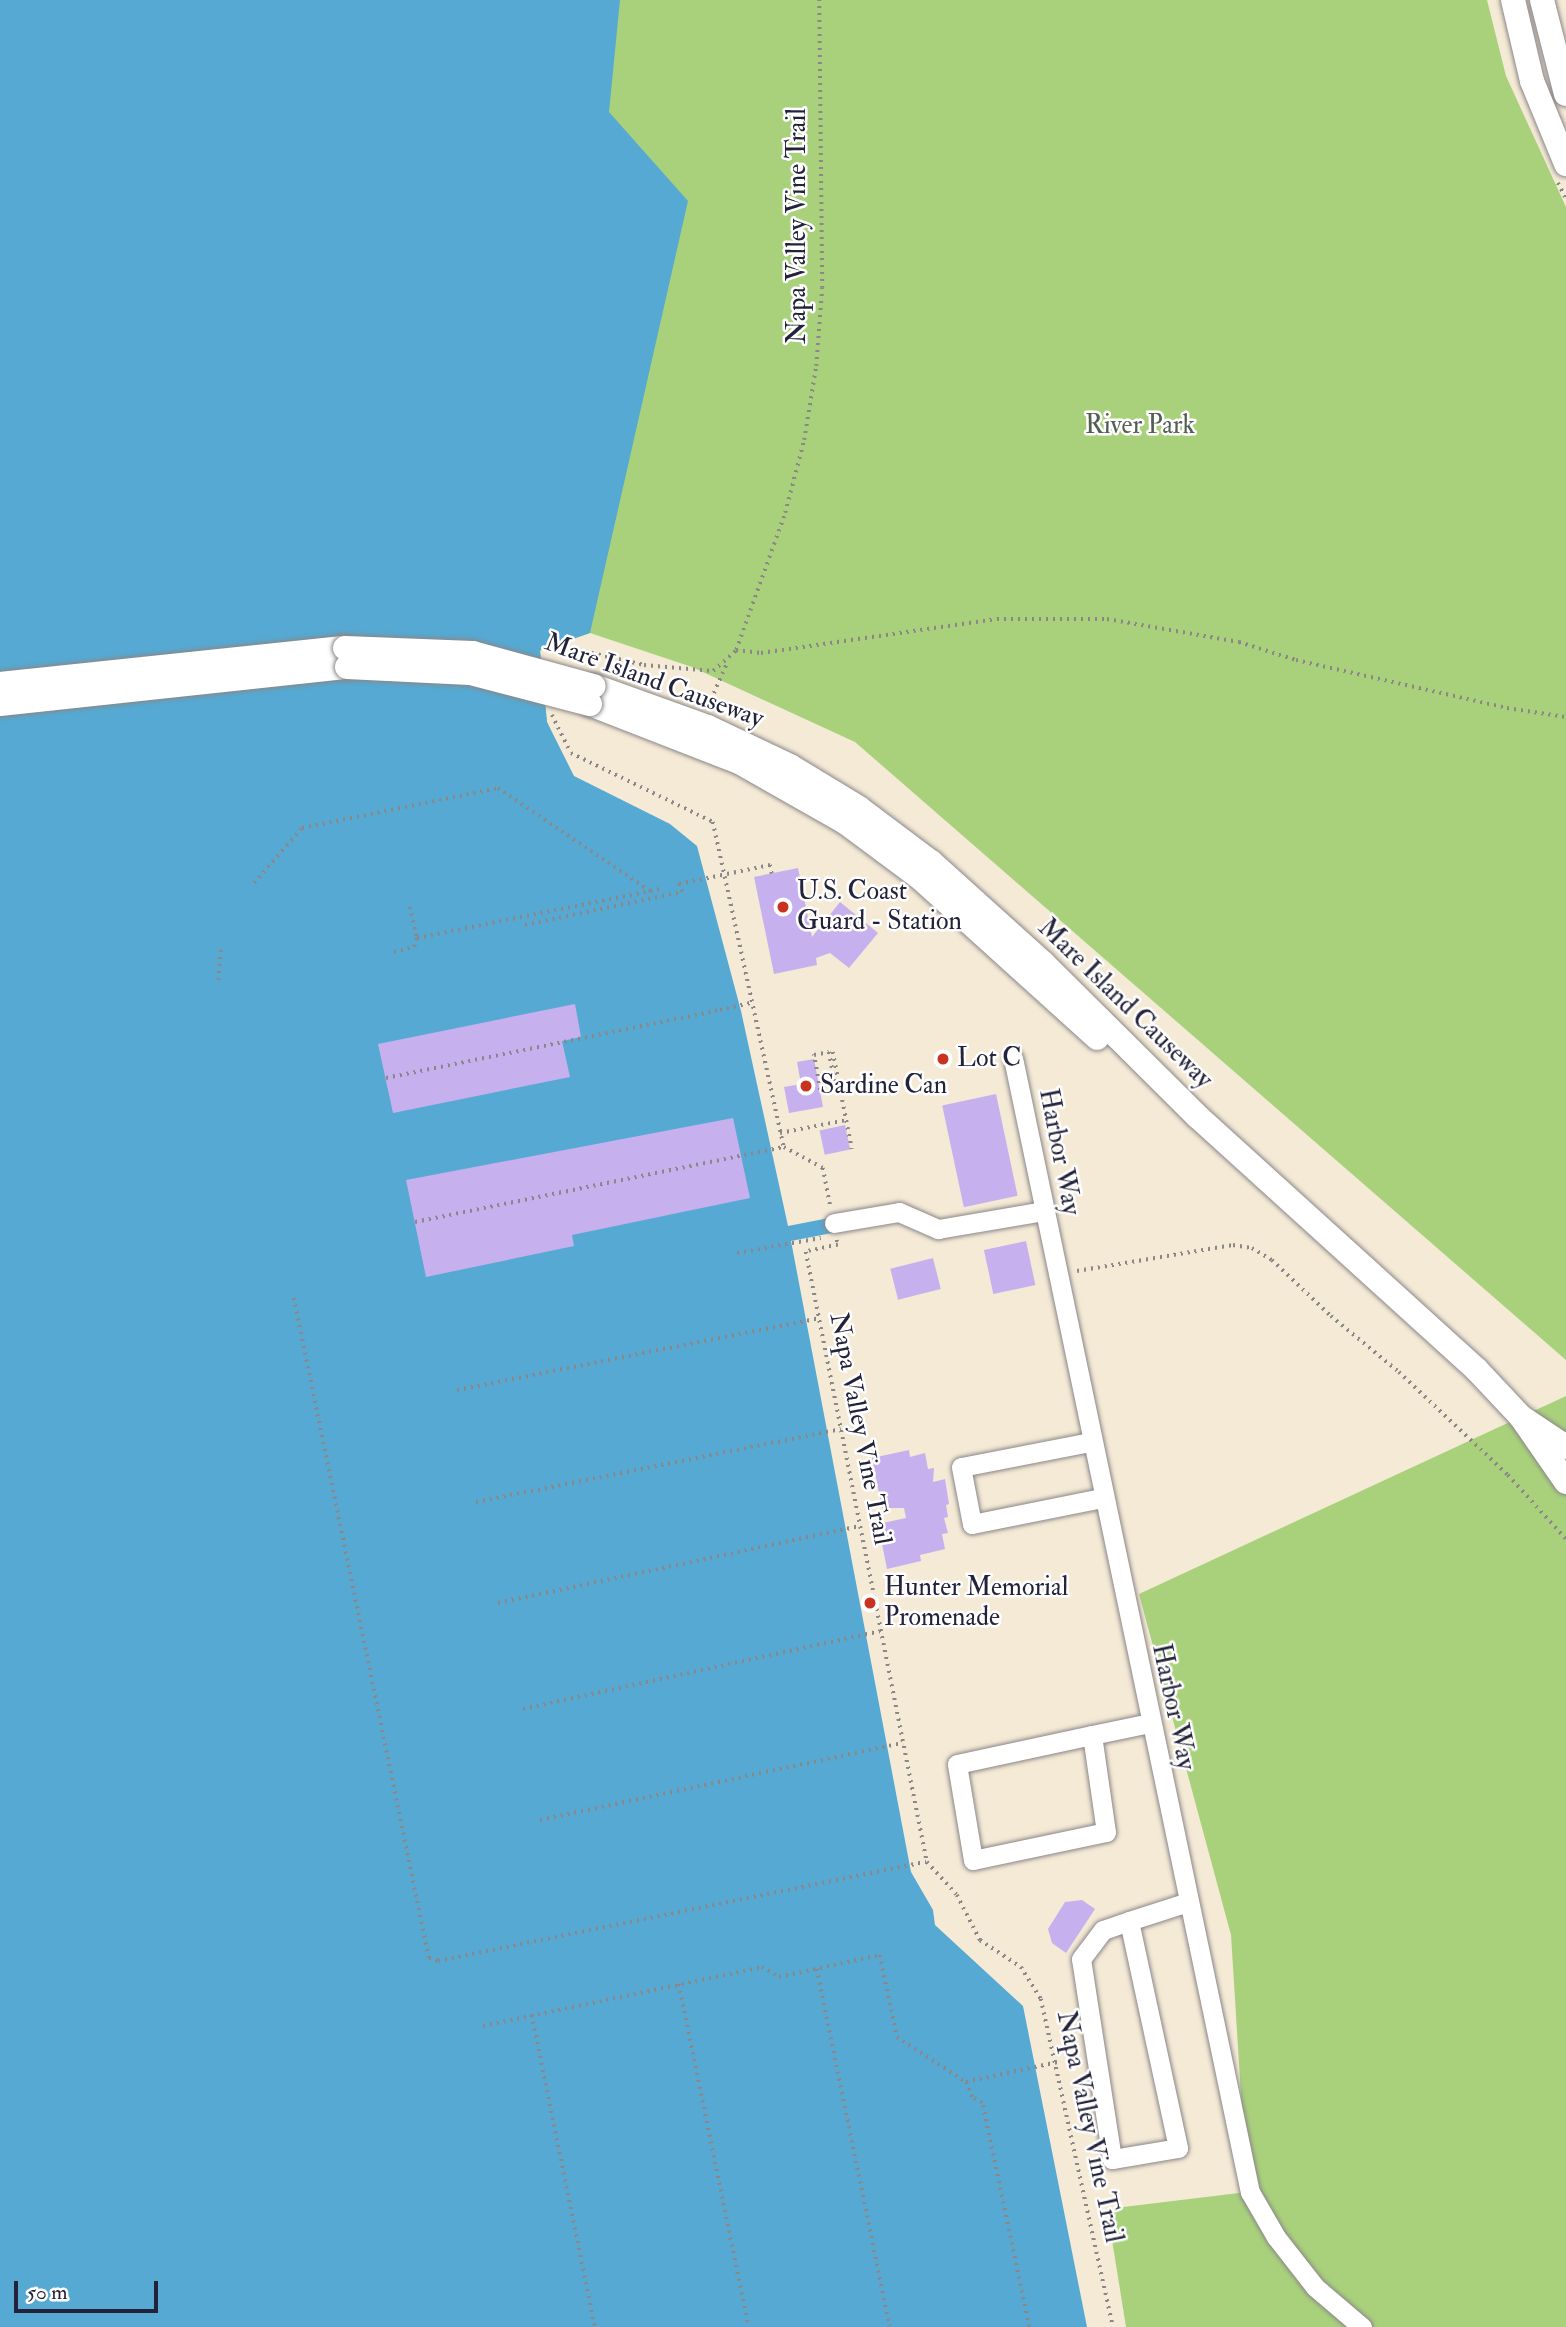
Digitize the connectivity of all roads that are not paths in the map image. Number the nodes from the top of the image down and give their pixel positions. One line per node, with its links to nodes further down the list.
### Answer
1 (1513, 0): 5 (main road)
2 (1542, 0): 3 (main road)
3 (1562, 68): 4 (main road)
4 (1566, 94)
5 (1566, 164)
6 (0, 684): 7 (main road, Mare Island Causeway, bridge)
7 (592, 695): 8 (main road, Mare Island Causeway, bridge); 10 (main road, Mare Island Causeway); 10 (main road, Mare Island Causeway)
8 (0, 704)
9 (1013, 1058): 11 (street, Harbor Way)
10 (1197, 1116): 13 (main road, Mare Island Causeway)
11 (1044, 1211): 12 (street); 14 (street, Harbor Way)
12 (835, 1229)
13 (1521, 1417): 15 (main road, Mare Island Causeway); 16 (main road, Mare Island Causeway)
14 (1090, 1442): 17 (street, Harbor Way); 17 (street)
15 (1566, 1447)
16 (1566, 1482)
17 (1102, 1498): 18 (street, Harbor Way)
18 (1150, 1723): 19 (street); 20 (street, Harbor Way)
19 (1092, 1735): 19 (street)
20 (1188, 1902): 21 (street); 22 (street, Harbor Way)
21 (1129, 1921): 21 (street)
22 (1361, 2327)

